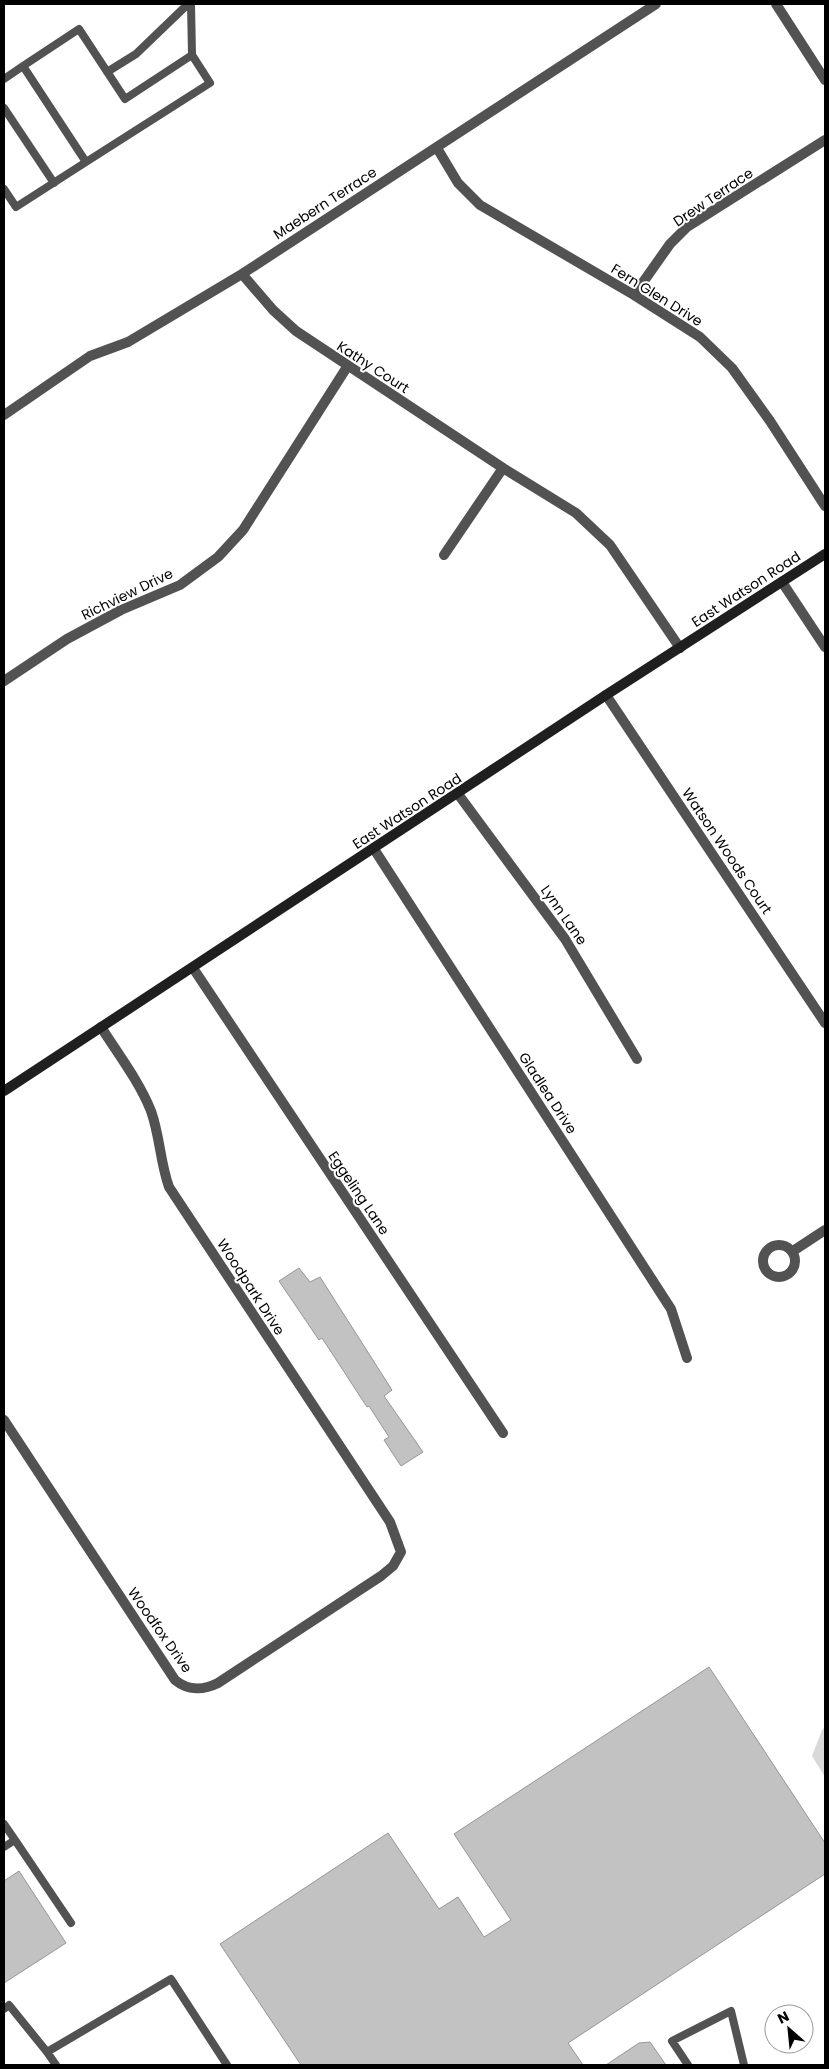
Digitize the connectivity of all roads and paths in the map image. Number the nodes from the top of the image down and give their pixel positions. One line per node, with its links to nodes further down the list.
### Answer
1 (189, 4): 4 (lane); 6 (lane)
2 (656, 4): 11 (street, Maebern Terrace)
3 (776, 4): 8 (street)
4 (192, 55): 6 (lane); 12 (lane)
5 (23, 66): 6 (lane); 7 (lane); 12 (lane)
6 (107, 72)
7 (4, 78)
8 (825, 80)
9 (4, 108): 13 (lane)
10 (825, 140): 16 (street, Drew Terrace)
11 (437, 148): 15 (street, Maebern Terrace); 16 (street, Fern Glen Drive)
12 (86, 162): 13 (lane)
13 (54, 183): 14 (lane)
14 (4, 189)
15 (242, 274): 17 (street, Kathy Court); 18 (street, Maebern Terrace)
16 (634, 295): 20 (street, Fern Glen Drive)
17 (347, 367): 19 (street, Kathy Court); 26 (street, Richview Drive)
18 (4, 415)
19 (502, 468): 22 (street); 25 (street, Kathy Court)
20 (825, 506)
21 (825, 554): 23 (street, East Watson Road)
22 (444, 555)
23 (782, 582): 24 (street); 25 (street, East Watson Road)
24 (825, 647)
25 (680, 648): 27 (street, East Watson Road)
26 (4, 681)
27 (606, 695): 28 (street, East Watson Road); 31 (street, Watson Woods Court)
28 (458, 794): 29 (street, East Watson Road); 33 (street, Lynn Lane)
29 (374, 849): 30 (street, East Watson Road); 37 (street, Gladlea Drive)
30 (192, 968): 32 (street, East Watson Road); 39 (street, Eggeling Lane)
31 (825, 1023)
32 (101, 1027): 34 (street, East Watson Road); 40 (street, Woodpark Drive)
33 (638, 1059)
34 (4, 1091)
35 (825, 1230): 36 (street)
36 (793, 1251)
37 (687, 1358)
38 (4, 1420): 40 (street, Woodfox Drive)
39 (503, 1433)
40 (401, 1552)
41 (4, 1824): 42 (lane)
42 (15, 1840): 43 (lane); 44 (lane)
43 (4, 1847)
44 (72, 1923)
45 (4, 2009): 46 (lane)
46 (47, 2052): 47 (lane); 48 (lane)
47 (56, 2065)
48 (227, 2065)
49 (688, 2065): 50 (lane)
50 (744, 2065)

